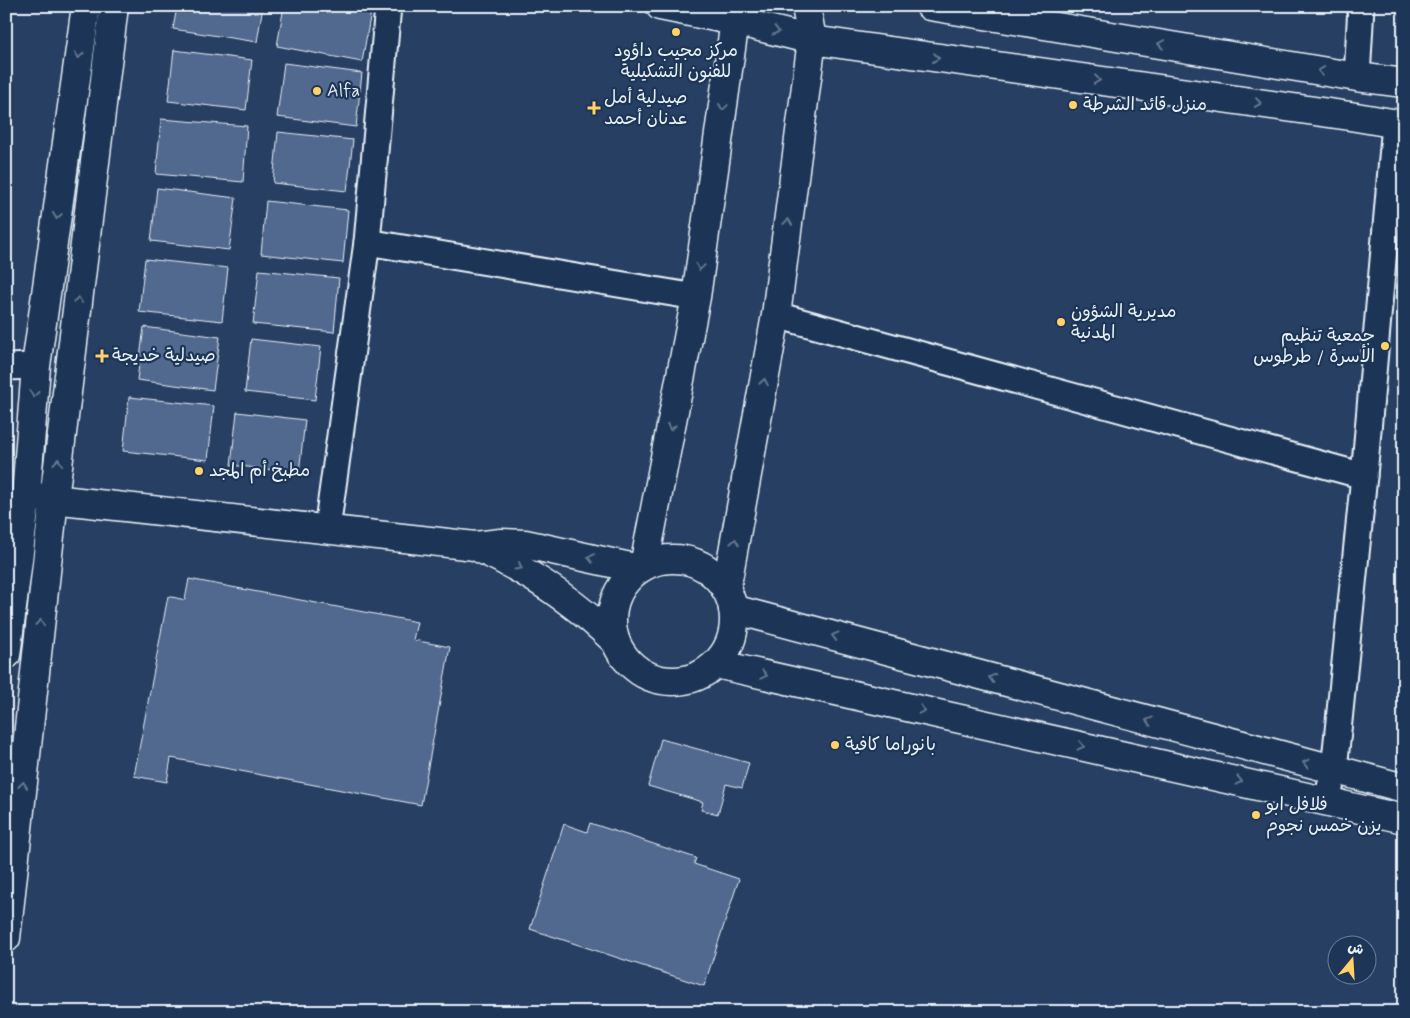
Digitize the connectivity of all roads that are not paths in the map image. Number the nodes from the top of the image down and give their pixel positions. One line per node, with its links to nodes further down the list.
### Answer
1 (86, 6): 16 (main road, one-way to 16)
2 (114, 6): 20 (main road, one-way to 2)
3 (388, 6): 13 (street)
4 (660, 6): 8 (main road)
5 (806, 6): 9 (main road)
6 (930, 6): 10 (main road, one-way to 6)
7 (1361, 6): 10 (street)
8 (736, 14): 9 (main road, one-way to 9); 14 (main road, one-way to 14)
9 (812, 40): 12 (main road, one-way to 12); 15 (main road, one-way to 9)
10 (1357, 77): 11 (main road)
11 (1404, 83)
12 (1399, 125): 18 (street)
13 (367, 242): 14 (street); 21 (street)
14 (696, 297): 23 (main road, one-way to 23)
15 (776, 315): 18 (street); 24 (main road, one-way to 15)
16 (36, 366): 17 (street); 19 (main road, one-way to 19)
17 (6, 367)
18 (1364, 476): 28 (street)
19 (26, 496): 20 (main road); 26 (main road)
20 (54, 499): 21 (main road); 32 (main road, one-way to 20)
21 (327, 530): 22 (main road)
22 (475, 546): 23 (main road, one-way to 22); 25 (main road, one-way to 25)
23 (641, 567): 24 (main road); 25 (main road)
24 (730, 599): 27 (main road); 28 (main road, one-way to 24)
25 (615, 642): 27 (main road)
26 (6, 654)
27 (716, 664): 30 (main road, one-way to 30)
28 (1334, 770): 29 (main road); 30 (street)
29 (1404, 788)
30 (1328, 801): 31 (main road)
31 (1404, 819)
32 (6, 938)

